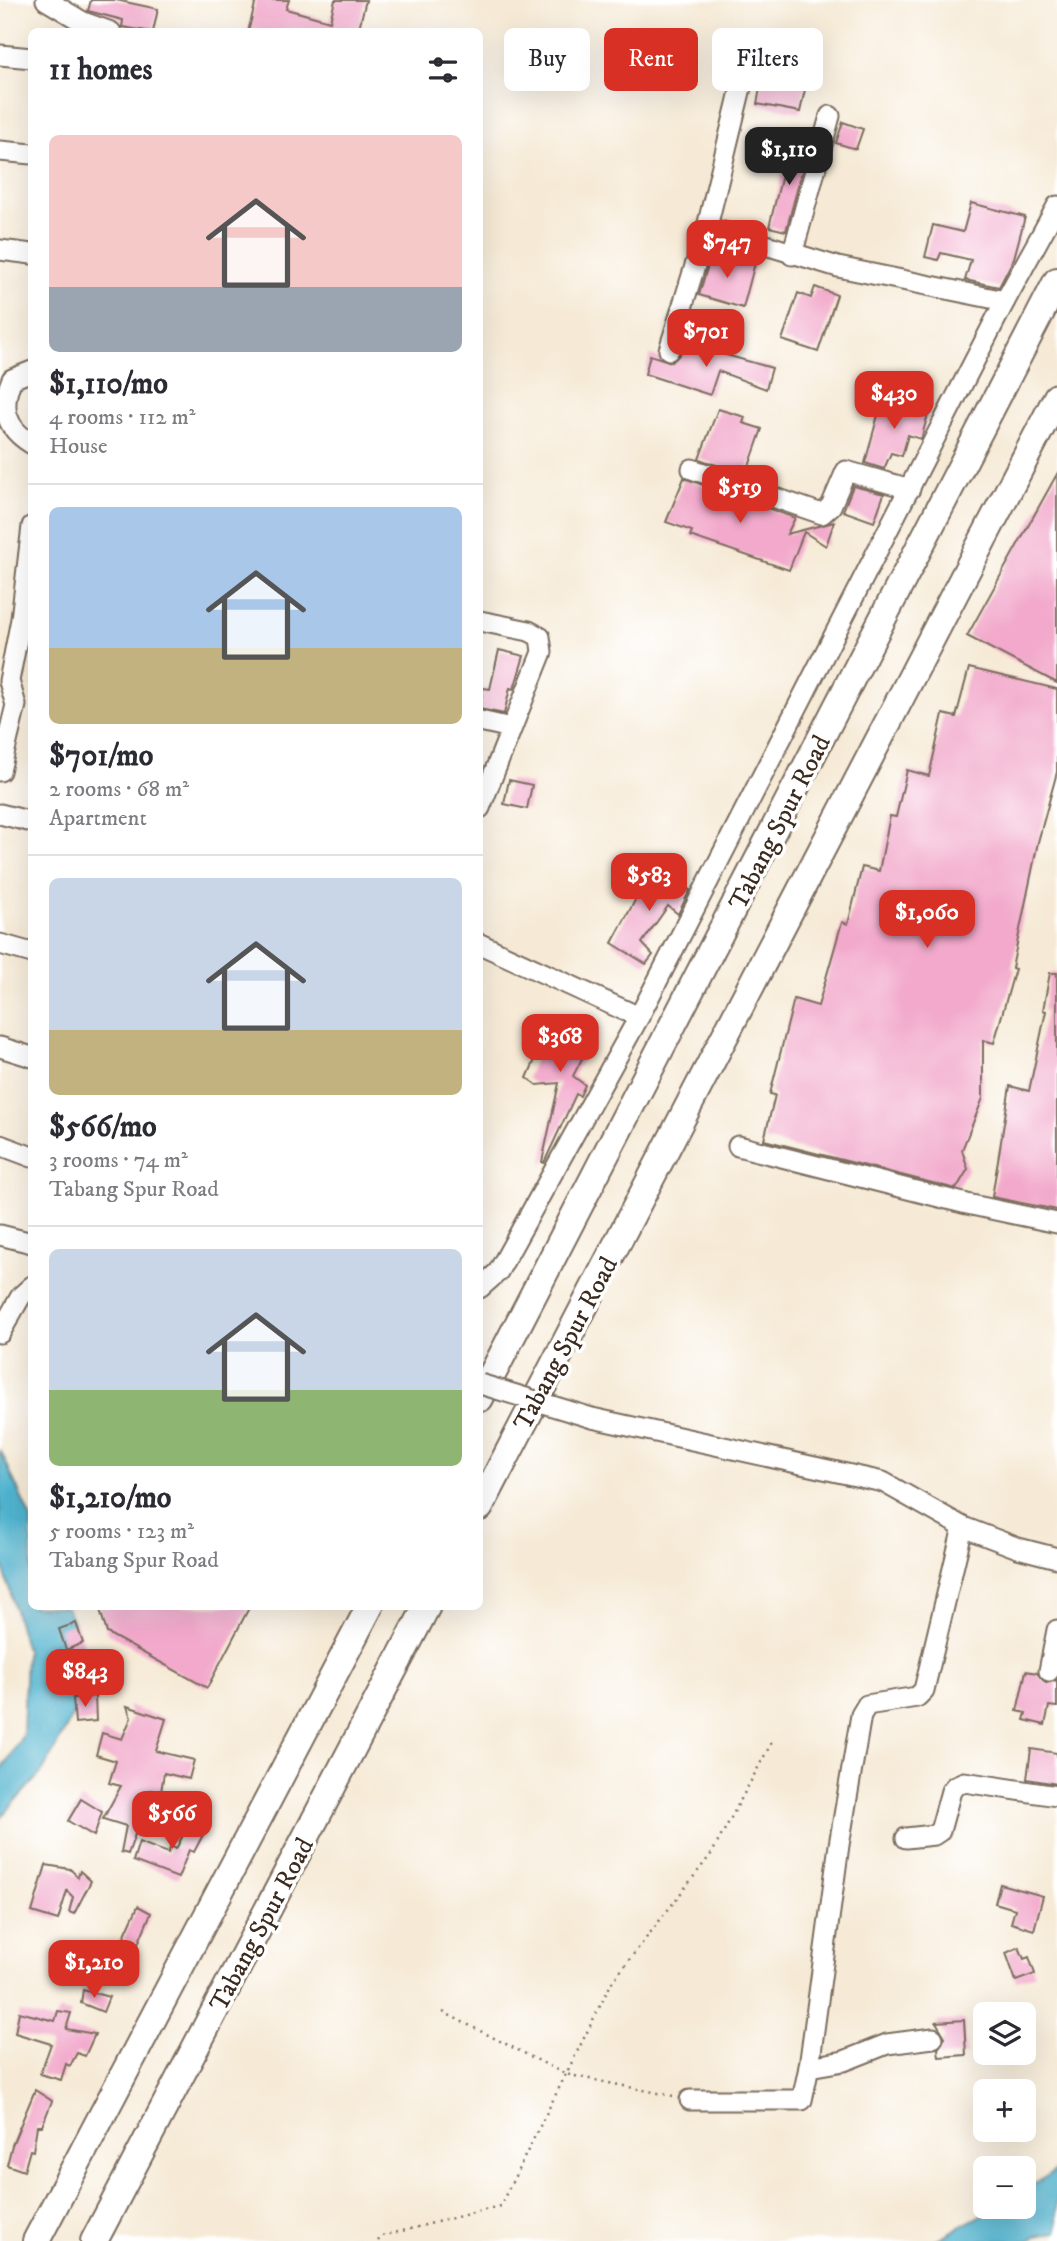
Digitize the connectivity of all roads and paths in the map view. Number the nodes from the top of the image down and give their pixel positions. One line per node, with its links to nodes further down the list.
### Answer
1 (46, 0): 2 (street)
2 (83, 27)
3 (0, 55): 4 (street)
4 (28, 58)
5 (740, 91): 10 (street)
6 (830, 116): 13 (street)
7 (0, 151): 8 (street)
8 (28, 154)
9 (1057, 206): 15 (street)
10 (707, 227): 13 (street); 16 (street)
11 (0, 250): 12 (street)
12 (28, 254)
13 (792, 255): 15 (street)
14 (1057, 281): 49 (highway, Tabang Spur Road)
15 (1005, 301): 21 (street)
16 (669, 350)
17 (28, 373): 19 (street)
18 (1057, 397): 50 (highway, Tabang Spur Road)
19 (28, 441)
20 (692, 469): 21 (street)
21 (910, 489): 36 (street)
22 (28, 589): 23 (street)
23 (26, 620): 25 (street)
24 (483, 622): 28 (street)
25 (5, 680): 26 (street)
26 (24, 707): 29 (street)
27 (483, 722): 28 (street)
28 (511, 728): 30 (street)
29 (0, 771)
30 (483, 799)
31 (0, 813): 32 (street)
32 (28, 821)
33 (0, 944): 35 (street)
34 (483, 945): 36 (street)
35 (28, 952)
36 (639, 1017): 45 (street)
37 (0, 1047): 38 (street)
38 (28, 1055)
39 (0, 1145): 41 (street)
40 (738, 1146): 42 (street)
41 (28, 1156)
42 (1057, 1223)
43 (0, 1235): 44 (street)
44 (28, 1242)
45 (483, 1285)
46 (28, 1290): 47 (street)
47 (0, 1333)
48 (483, 1385): 51 (street, bridge)
49 (483, 1392)
50 (483, 1501)
51 (963, 1527): 52 (street); 62 (street)
52 (1057, 1558)
53 (368, 1610): 65 (highway, Tabang Spur Road)
54 (425, 1610): 66 (highway, Tabang Spur Road)
55 (1057, 1630): 56 (street)
56 (1049, 1671)
57 (773, 1740): 63 (path)
58 (1057, 1796): 59 (street)
59 (906, 1838)
60 (443, 2012): 63 (path)
61 (933, 2038): 62 (street)
62 (809, 2067): 64 (street)
63 (565, 2074): 64 (path); 67 (path)
64 (690, 2099)
65 (36, 2241)
66 (94, 2241)
67 (378, 2241)

